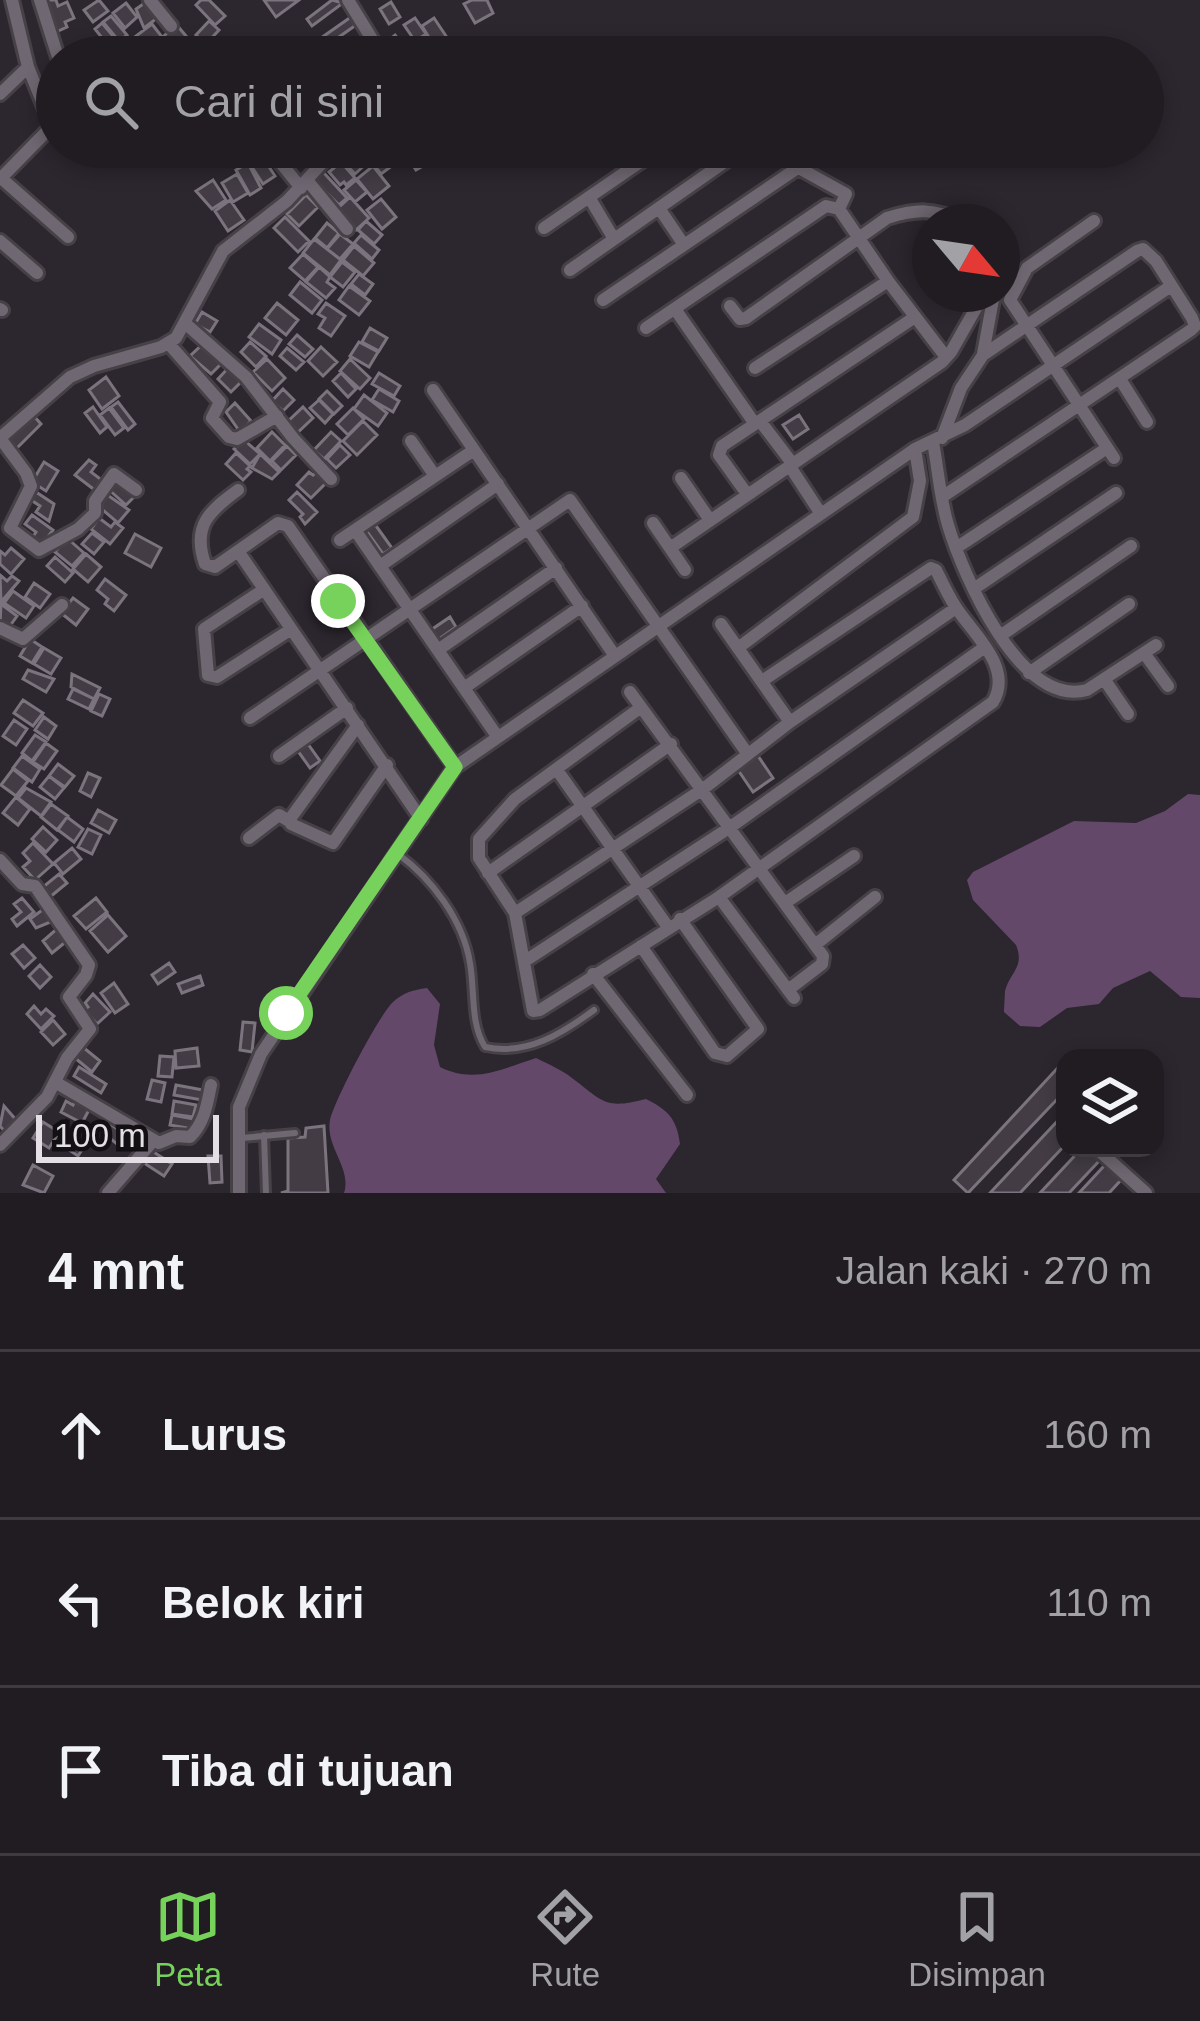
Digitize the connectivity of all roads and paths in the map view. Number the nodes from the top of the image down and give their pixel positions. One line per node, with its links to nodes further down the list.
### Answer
1 (40, 0): 7 (street)
2 (150, 0): 6 (street)
3 (348, 0): 8 (street)
4 (12, 2): 5 (street); 9 (street)
5 (0, 15)
6 (171, 26)
7 (51, 36)
8 (369, 36)
9 (28, 67): 10 (street); 11 (street)
10 (36, 87)
11 (0, 94)
12 (36, 143): 19 (street)
13 (288, 168): 20 (street)
14 (318, 168): 20 (street)
15 (631, 168): 21 (street)
16 (716, 168): 22 (street)
17 (798, 168): 32 (street)
18 (801, 168): 23 (street)
19 (0, 178): 28 (street)
20 (304, 184): 27 (street); 43 (street)
21 (589, 197): 26 (street); 30 (street)
22 (659, 208): 30 (street); 32 (street)
23 (839, 209): 29 (street); 39 (street)
24 (912, 210): 29 (street)
25 (1094, 221): 44 (street)
26 (544, 228)
27 (347, 229)
28 (68, 237)
29 (858, 238): 35 (street); 38 (street)
30 (614, 239): 33 (street)
31 (0, 242): 34 (street)
32 (684, 245): 37 (street)
33 (570, 270)
34 (37, 273)
35 (888, 281): 42 (street); 50 (street)
36 (1171, 286): 44 (street); 49 (street); 51 (street)
37 (603, 300)
38 (730, 306)
39 (675, 309): 45 (street); 55 (street)
40 (973, 312): 48 (street)
41 (991, 312): 47 (street)
42 (915, 316): 48 (street); 55 (street)
43 (187, 324): 46 (street); 54 (street)
44 (1025, 326): 47 (street); 49 (street)
45 (646, 328)
46 (169, 344): 54 (street); 66 (street)
47 (983, 356): 57 (street)
48 (946, 357): 61 (street)
49 (1052, 366): 53 (street); 57 (street)
50 (754, 368)
51 (1120, 380): 53 (street); 56 (street)
52 (433, 390): 60 (street)
53 (1080, 406): 70 (street); 79 (street)
54 (277, 416): 63 (street)
55 (758, 422): 61 (street); 69 (street)
56 (1147, 422)
57 (938, 440): 59 (street); 70 (street)
58 (411, 441): 62 (street)
59 (915, 449): 71 (street); 98 (street)
60 (474, 450): 62 (street); 65 (street)
61 (791, 464): 69 (street); 71 (street)
62 (435, 476): 75 (street)
63 (331, 478)
64 (681, 478): 72 (street)
65 (498, 484): 74 (street); 81 (street)
66 (136, 490)
67 (238, 490): 80 (street)
68 (1116, 493): 84 (street)
69 (747, 494): 72 (street)
70 (942, 497): 79 (street)
71 (821, 514): 92 (street)
72 (710, 520): 78 (street)
73 (653, 524): 78 (street)
74 (528, 528): 82 (street); 89 (street); 92 (street)
75 (355, 530): 76 (street); 81 (street)
76 (340, 541)
77 (1132, 546): 95 (street)
78 (670, 548): 83 (street)
79 (956, 548): 84 (street)
80 (238, 551): 85 (street); 96 (street)
81 (380, 566): 89 (street)
82 (556, 568): 88 (street); 99 (street)
83 (685, 570)
84 (975, 589): 95 (street)
85 (263, 590): 94 (street); 94 (street)
86 (1129, 604): 102 (street)
87 (62, 605): 93 (street)
88 (582, 607): 100 (street); 106 (street)
89 (409, 608): 96 (street); 99 (street)
90 (956, 608): 97 (street); 104 (street); 112 (street)
91 (722, 624): 98 (street)
92 (659, 626): 100 (street); 116 (street)
93 (0, 628)
94 (290, 630): 101 (street)
95 (1000, 636): 102 (street)
96 (364, 640): 101 (street); 119 (street)
97 (985, 647): 125 (street); 131 (street)
98 (738, 648): 104 (street)
99 (438, 650): 106 (street)
100 (615, 656): 114 (street)
101 (321, 669): 108 (street); 111 (street)
102 (1029, 673): 103 (street)
103 (1104, 679): 105 (street); 110 (street)
104 (762, 681): 112 (street)
105 (1168, 686)
106 (464, 688): 114 (street)
107 (631, 692): 109 (street)
108 (347, 708): 113 (street); 117 (street)
109 (640, 708): 115 (street); 120 (street)
110 (1128, 713)
111 (250, 718)
112 (790, 722): 116 (street)
113 (358, 725): 118 (street); 124 (street)
114 (497, 736): 119 (street)
115 (671, 745): 121 (street); 122 (street)
116 (747, 754): 121 (street)
117 (279, 756)
118 (387, 765): 123 (street); 124 (street)
119 (455, 767): 123 (street)
120 (557, 770): 122 (street); 132 (street)
121 (703, 789): 125 (street); 127 (street)
122 (583, 808): 127 (street); 132 (street)
123 (421, 819): 128 (street)
124 (289, 821): 126 (street)
125 (729, 828): 131 (street); 133 (street)
126 (249, 838)
127 (612, 850): 133 (street); 137 (street)
128 (398, 854): 143 (lane); 149 (street)
129 (854, 856): 136 (street)
130 (0, 860): 144 (street)
131 (758, 868): 134 (street); 136 (street)
132 (488, 873): 137 (street)
133 (640, 887): 138 (street); 141 (street)
134 (719, 897): 138 (street); 139 (street)
135 (875, 897): 139 (street)
136 (784, 904): 139 (street)
137 (515, 913): 141 (street)
138 (674, 923): 140 (street); 140 (street)
139 (815, 945)
140 (641, 946): 142 (street)
141 (525, 961): 142 (street)
142 (592, 974): 146 (street)
143 (594, 1010)
144 (56, 1082): 150 (street); 151 (street)
145 (211, 1085): 150 (street)
146 (687, 1095)
147 (295, 1132): 148 (lane)
148 (264, 1135): 149 (lane); 155 (lane)
149 (238, 1138): 154 (street)
150 (153, 1141): 153 (street)
151 (0, 1145)
152 (1106, 1157): 156 (street)
153 (108, 1193)
154 (239, 1193)
155 (266, 1193)
156 (1146, 1193)

